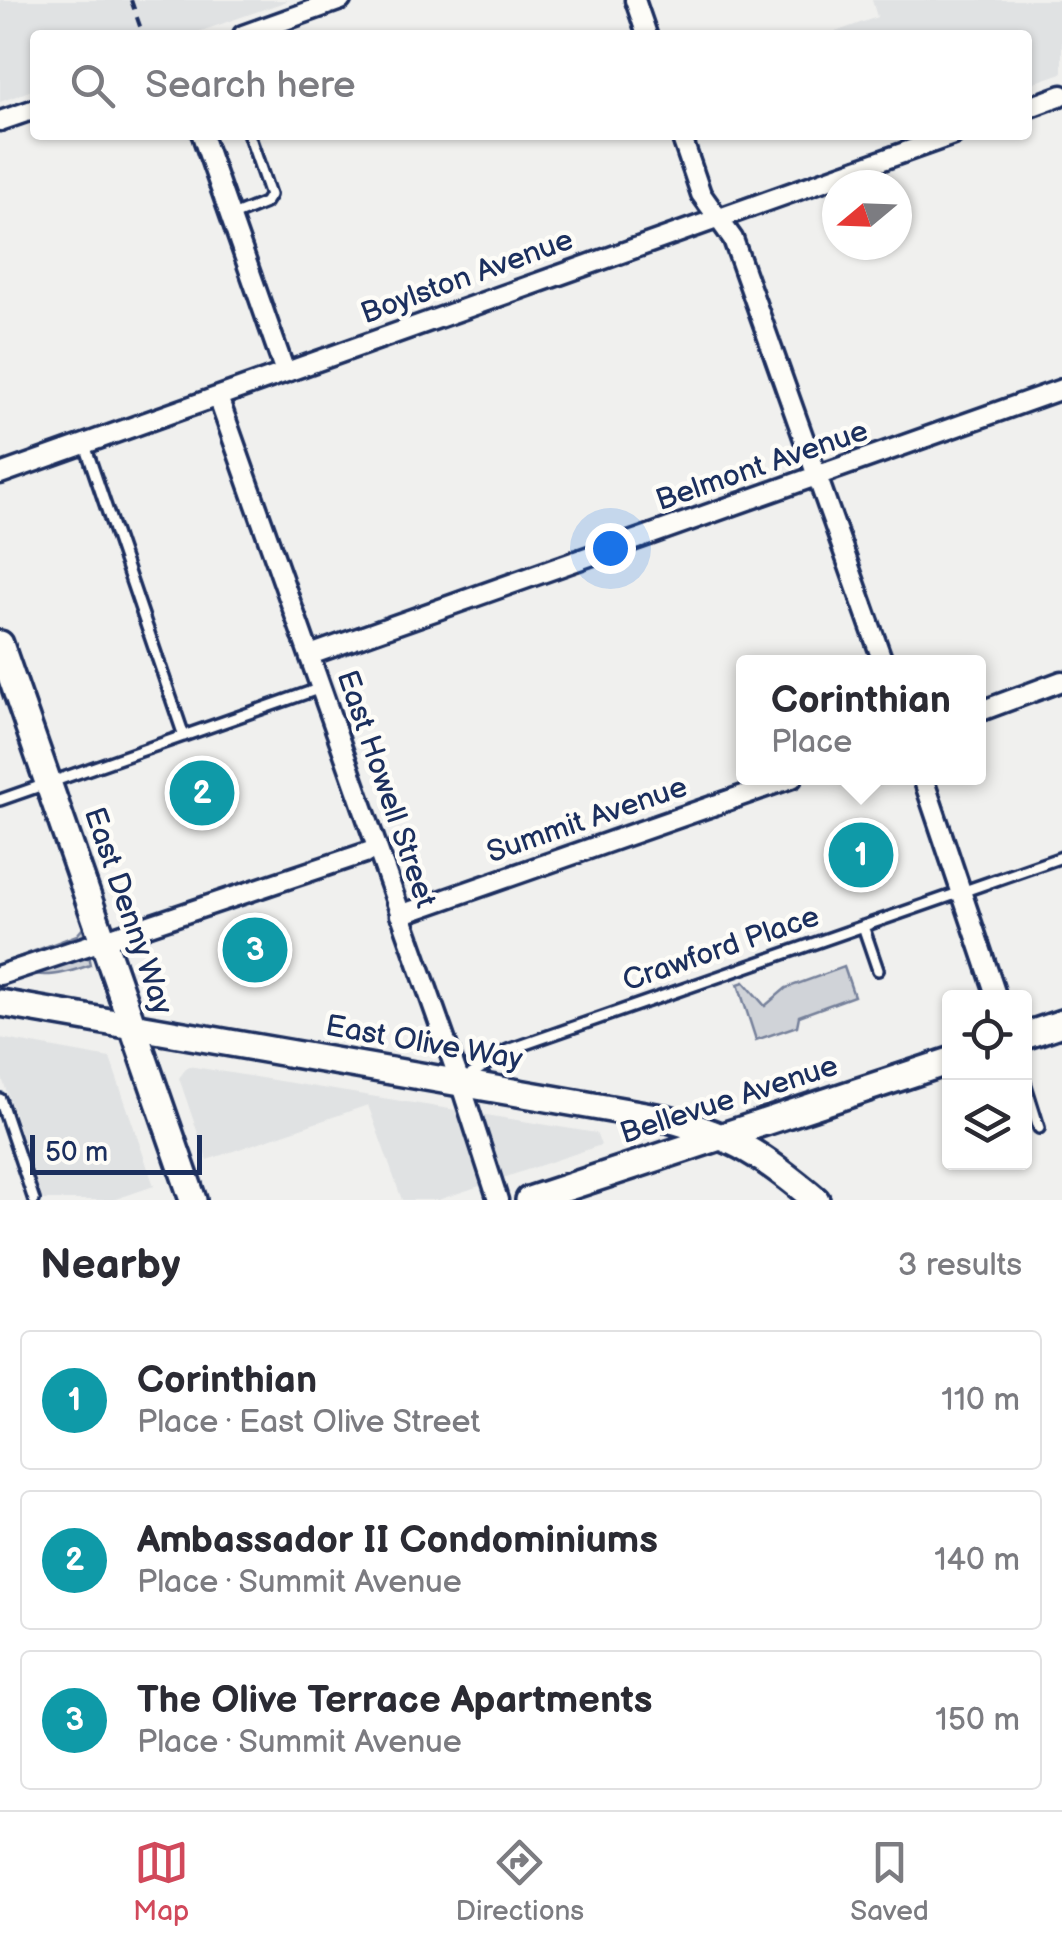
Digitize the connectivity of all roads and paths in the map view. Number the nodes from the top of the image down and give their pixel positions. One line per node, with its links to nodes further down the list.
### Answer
1 (132, 0): 4 (path)
2 (341, 0): 5 (street)
3 (635, 0): 6 (street)
4 (142, 30)
5 (257, 30)
6 (645, 30)
7 (1062, 95): 8 (street)
8 (1032, 106)
9 (30, 111): 10 (street)
10 (0, 122)
11 (204, 140): 15 (street)
12 (251, 140): 15 (lane)
13 (683, 140): 16 (street)
14 (939, 140): 16 (street, Boylston Avenue)
15 (230, 217): 17 (street)
16 (718, 217): 17 (street, Boylston Avenue); 22 (street)
17 (285, 372): 19 (street, Boylston Avenue)
18 (1062, 388): 22 (street, Belmont Avenue)
19 (218, 397): 20 (street, Boylston Avenue); 24 (street, East Howell Street)
20 (84, 443): 21 (street, Boylston Avenue); 29 (lane)
21 (0, 474)
22 (815, 477): 24 (street, Belmont Avenue); 25 (street)
23 (0, 644): 30 (main road, East Denny Way)
24 (310, 655): 27 (street, East Howell Street)
25 (880, 655)
26 (1062, 682): 28 (street)
27 (321, 688): 29 (lane); 34 (street, East Howell Street)
28 (986, 709)
29 (184, 736): 30 (lane)
30 (49, 783): 33 (lane); 39 (main road, East Denny Way)
31 (772, 785): 37 (street, Summit Avenue)
32 (925, 785): 36 (street)
33 (0, 800)
34 (377, 849): 37 (street, East Howell Street); 39 (street)
35 (1062, 856): 36 (lane, Crawford Place)
36 (961, 892): 38 (lane, Crawford Place); 42 (street)
37 (400, 915): 48 (street, East Howell Street)
38 (863, 926): 40 (lane); 48 (lane, Crawford Place)
39 (104, 942): 41 (street); 45 (main road, East Denny Way)
40 (878, 970)
41 (0, 975)
42 (994, 990)
43 (0, 1003): 45 (main road, East Olive Way)
44 (1062, 1024): 46 (main road)
45 (133, 1026): 48 (main road, East Olive Way); 55 (main road, East Denny Way)
46 (1032, 1033)
47 (942, 1064): 52 (main road, Bellevue Avenue)
48 (460, 1082): 52 (main road, East Olive Way); 56 (street, East Howell Street)
49 (0, 1099): 54 (lane)
50 (1032, 1104): 51 (lane)
51 (1040, 1128)
52 (724, 1136): 53 (main road, East Olive Way); 57 (main road, Bellevue Avenue)
53 (804, 1196)
54 (34, 1200)
55 (193, 1200)
56 (498, 1200)
57 (529, 1200)

